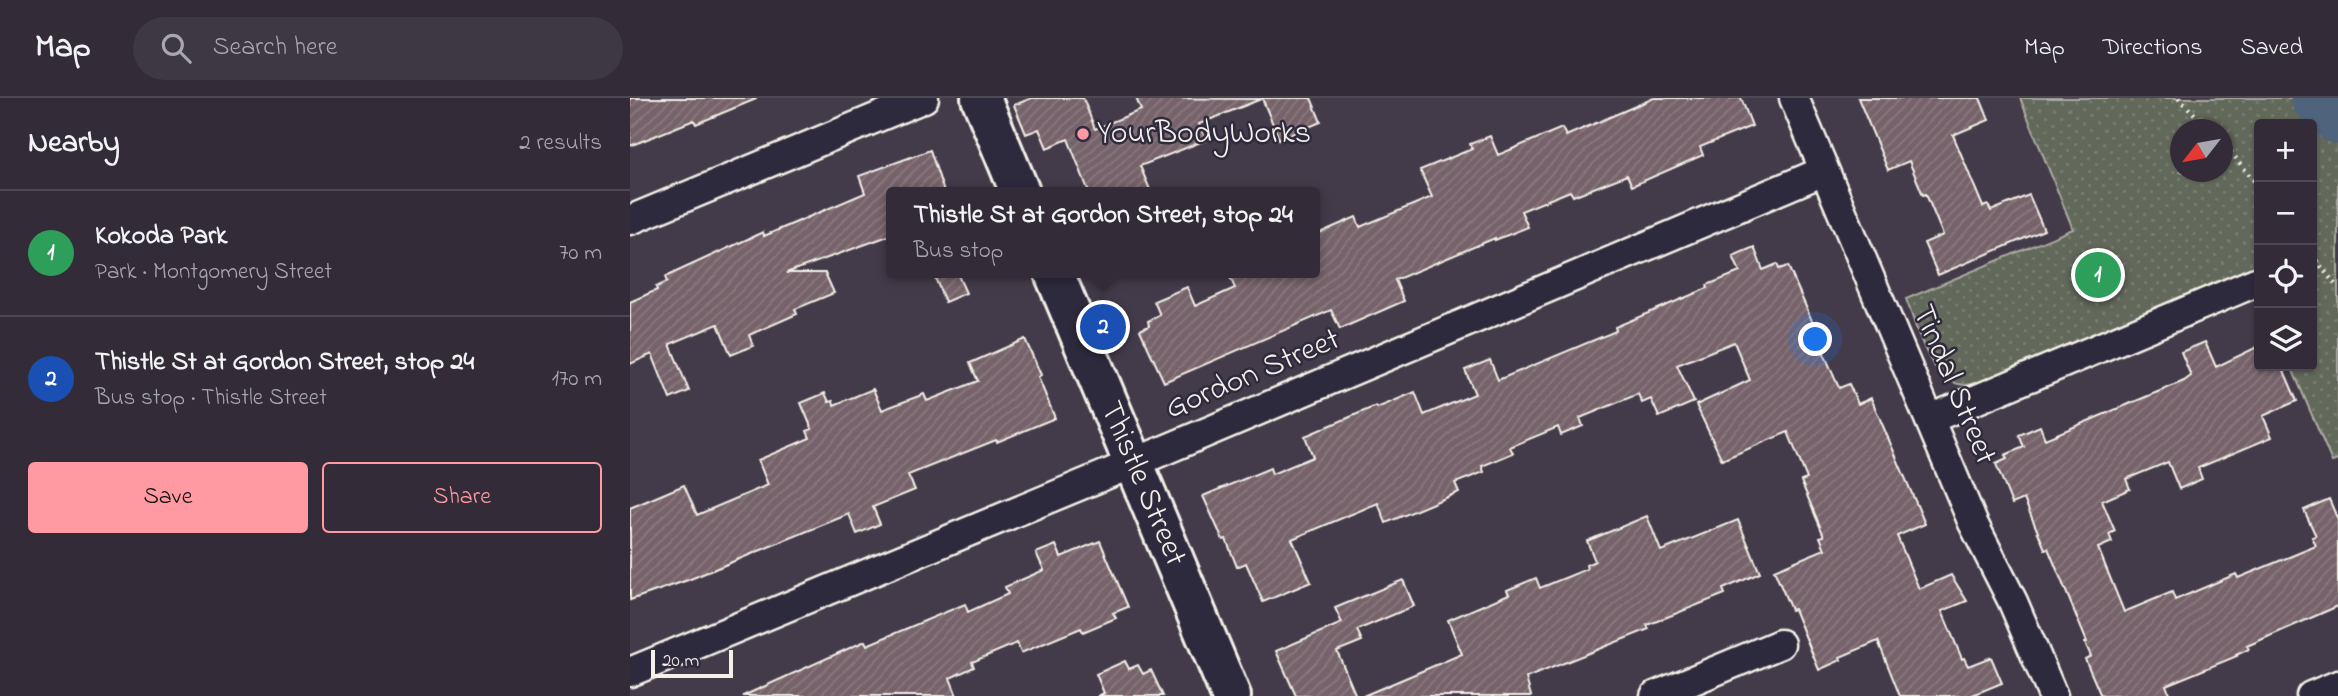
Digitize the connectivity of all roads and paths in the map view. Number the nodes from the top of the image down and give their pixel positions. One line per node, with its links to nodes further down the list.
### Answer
1 (924, 98): 10 (street)
2 (981, 98): 9 (street)
3 (1794, 98): 7 (street, Tindal Street)
4 (2178, 98): 5 (path)
5 (2200, 119)
6 (2233, 155): 8 (path)
7 (1824, 171): 15 (street, Tindal Street); 16 (street, Gordon Street)
8 (2255, 182)
9 (1018, 187)
10 (630, 220)
11 (2317, 261): 14 (path)
12 (1056, 278): 16 (street, Thistle Street)
13 (2254, 283): 15 (street)
14 (2338, 288)
15 (1930, 419): 22 (street, Tindal Street)
16 (1134, 463): 18 (street, Gordon Street); 20 (street, Thistle Street)
17 (1780, 644): 21 (street)
18 (630, 672)
19 (2338, 685): 23 (street)
20 (1231, 696)
21 (1655, 696)
22 (2053, 696)
23 (2311, 696)

